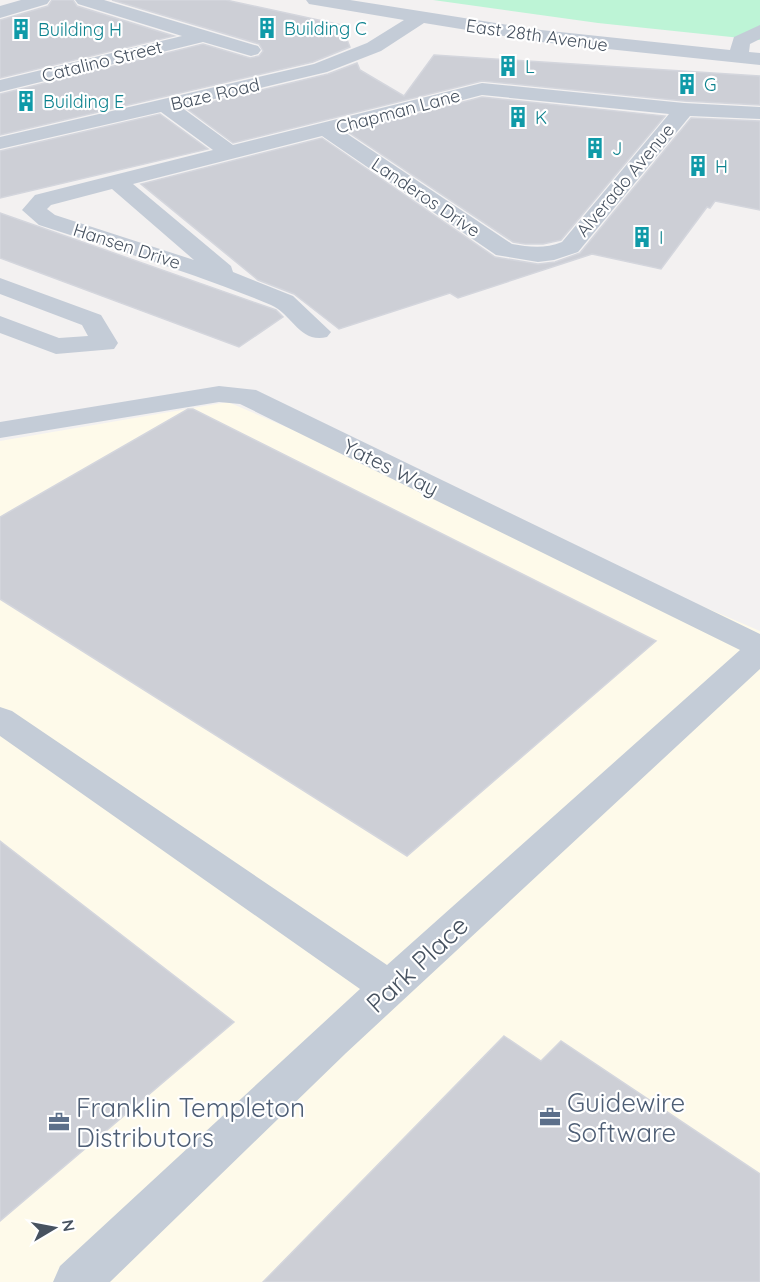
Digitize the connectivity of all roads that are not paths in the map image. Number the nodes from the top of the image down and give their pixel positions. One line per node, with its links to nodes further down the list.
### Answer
1 (41, 0): 4 (street)
2 (84, 0): 7 (street)
3 (315, 0): 5 (street, East 28th Avenue)
4 (0, 12)
5 (419, 18): 9 (street, East 28th Avenue); 12 (street, Baze Road)
6 (760, 31): 9 (street)
7 (204, 36): 8 (street); 11 (street, Catalino Street)
8 (251, 50)
9 (738, 57): 10 (street, East 28th Avenue)
10 (760, 59)
11 (0, 86)
12 (165, 105): 16 (street, Baze Road); 17 (street)
13 (684, 109): 14 (street, Chapman Lane); 15 (street, Chapman Lane); 20 (street, Alverado Avenue)
14 (760, 113)
15 (326, 129): 17 (street, Chapman Lane); 20 (street, Landeros Drive)
16 (0, 143)
17 (230, 153): 18 (street, Chapman Lane)
18 (116, 181): 19 (street, Chapman Lane); 21 (street, Hansen Drive)
19 (43, 200): 21 (street, Hansen Drive)
20 (530, 255)
21 (235, 281): 24 (street, Hansen Drive)
22 (0, 285): 23 (street)
23 (0, 324)
24 (318, 332)
25 (0, 430): 26 (street, Yates Way)
26 (760, 648): 28 (street, Park Place)
27 (0, 719): 28 (street)
28 (390, 988): 29 (street, Park Place)
29 (77, 1282)

